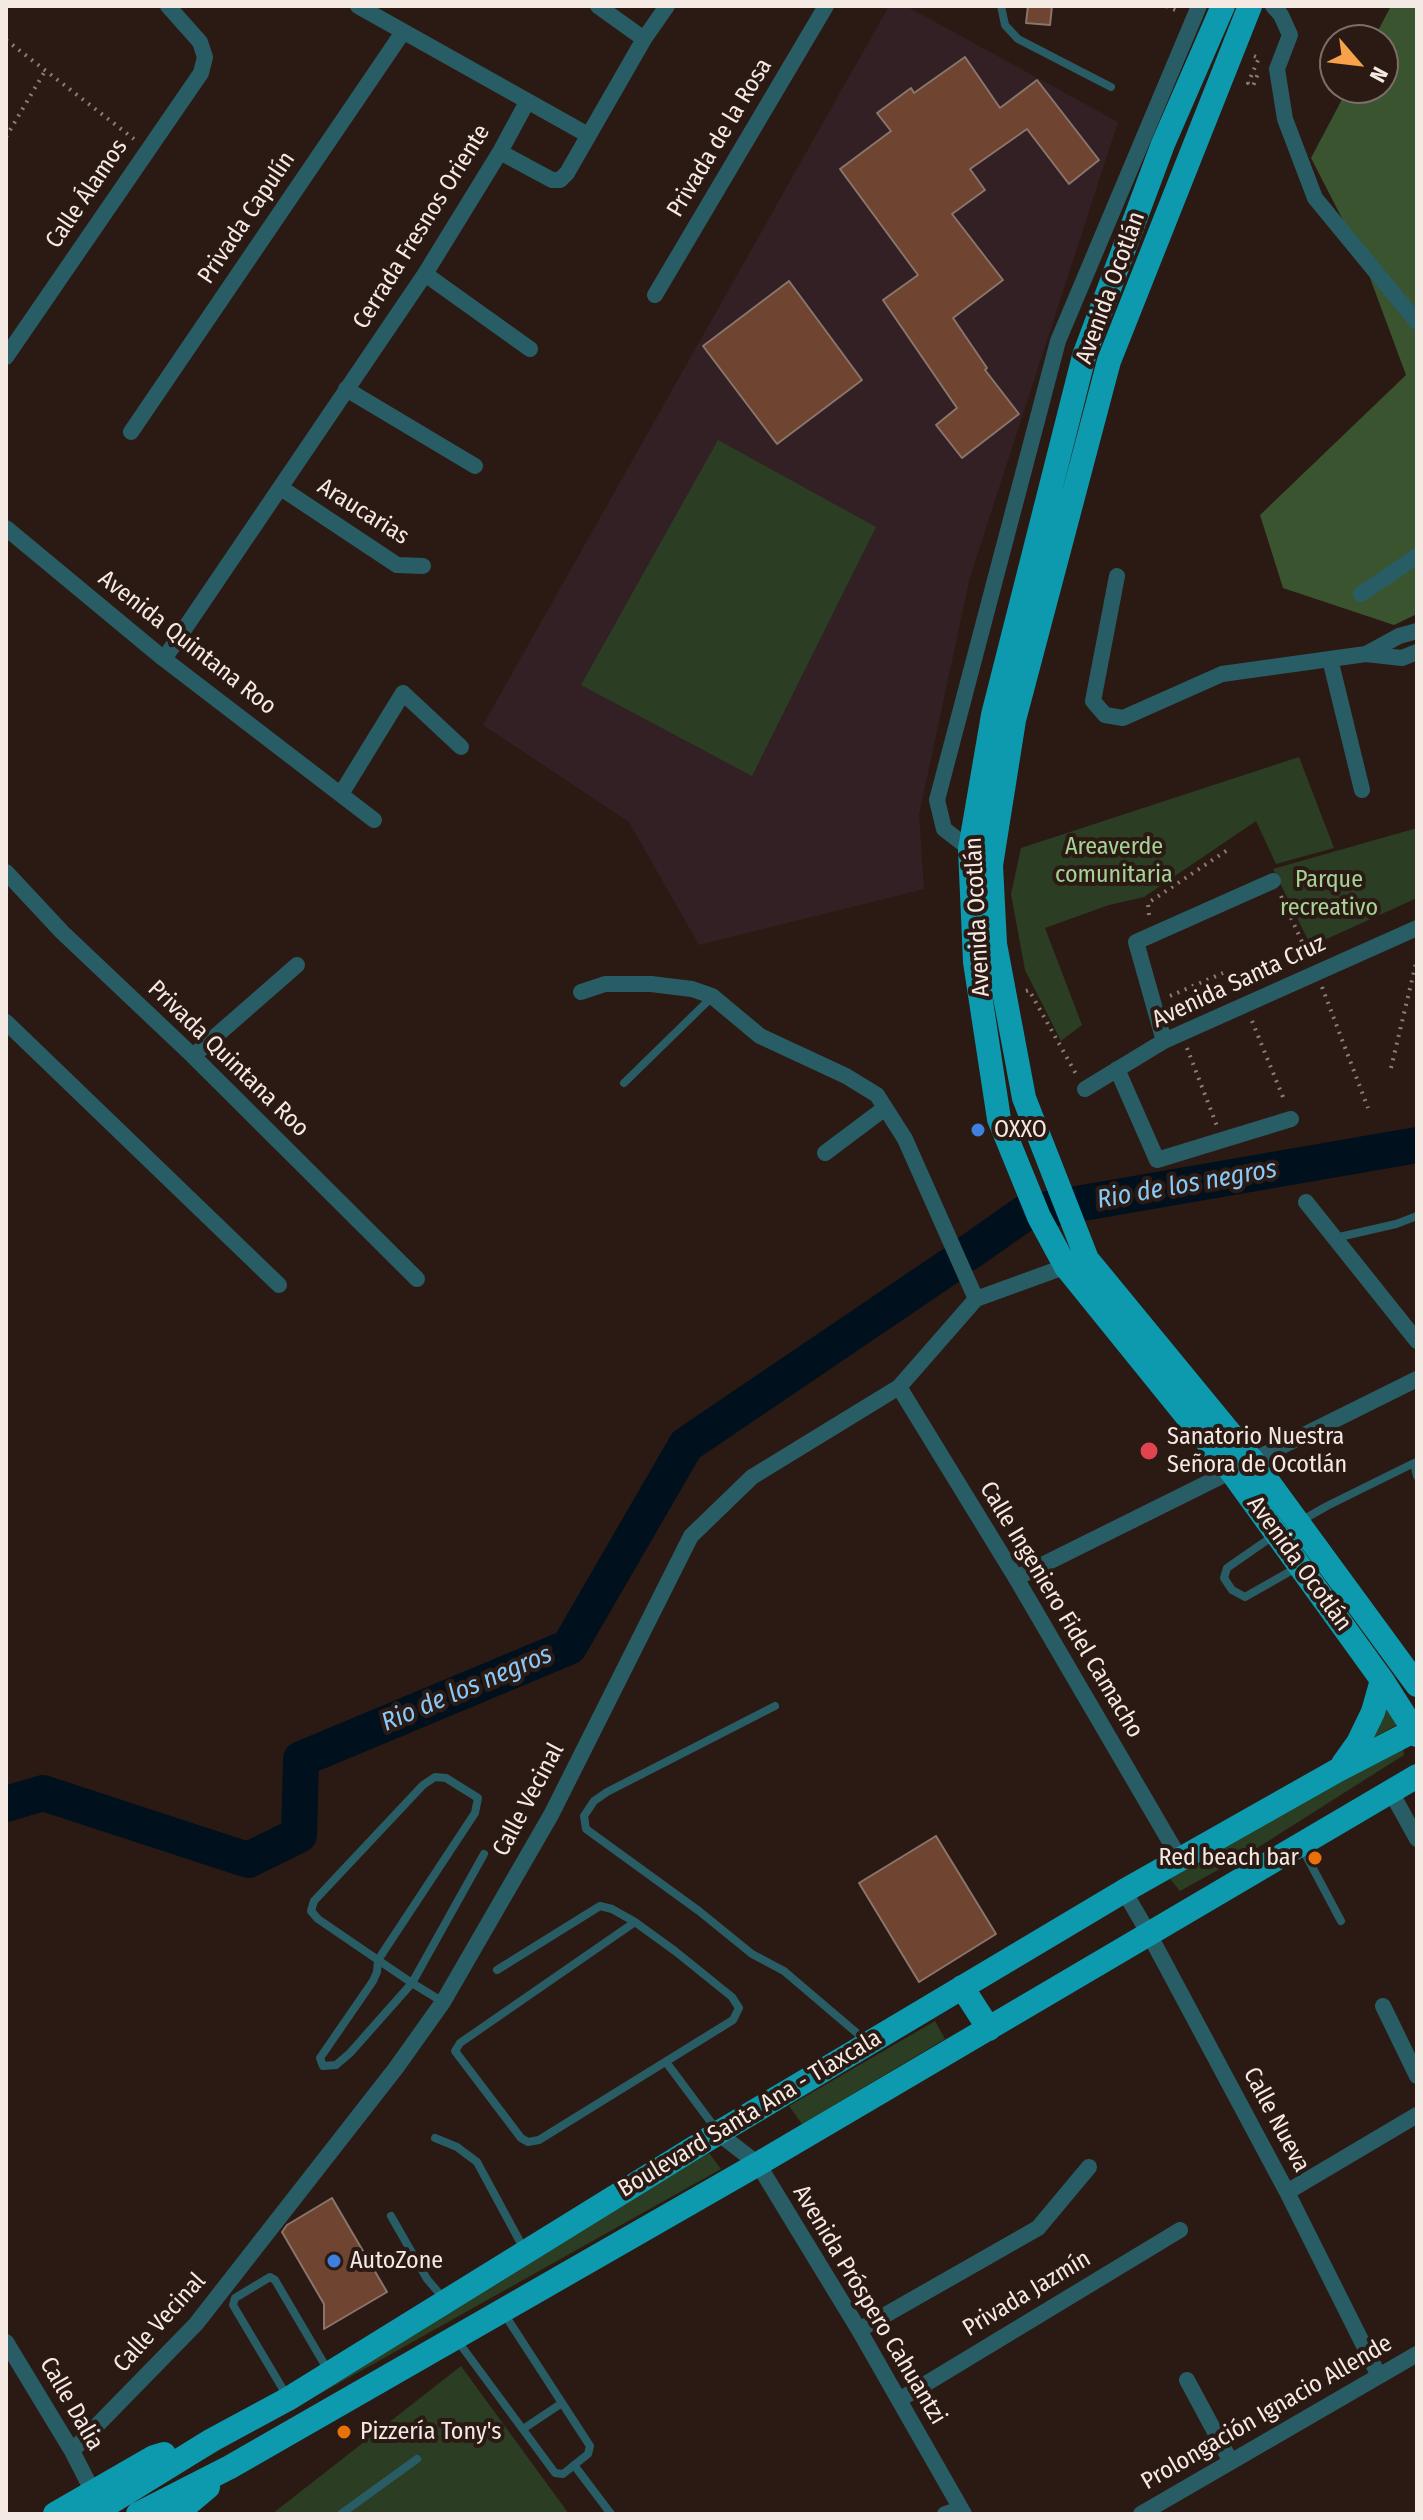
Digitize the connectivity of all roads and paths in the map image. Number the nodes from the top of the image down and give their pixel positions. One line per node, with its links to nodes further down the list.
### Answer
1 (168, 6): 21 (street, Calle Álamos)
2 (358, 6): 11 (street)
3 (598, 6): 12 (street)
4 (667, 6): 12 (street)
5 (826, 6): 24 (street, Privada de la Rosa)
6 (1001, 6): 17 (lane)
7 (1199, 6): 47 (street)
8 (1223, 6): 47 (main road, Avenida Ocotlán)
9 (1250, 6): 59 (main road, Avenida Ocotlán)
10 (1273, 6): 25 (street)
11 (403, 32): 18 (street); 30 (street, Privada Capulín)
12 (644, 39): 19 (street)
13 (6, 40): 16 (path)
14 (1268, 52): 15 (path)
15 (1259, 58)
16 (45, 71): 20 (path); 21 (path)
17 (1111, 87)
18 (527, 102): 19 (street); 22 (street, Cerrada Fresnos Oriente)
19 (588, 135): 22 (street)
20 (6, 137)
21 (147, 149): 26 (street, Calle Álamos)
22 (500, 152): 23 (street, Cerrada Fresnos Oriente)
23 (425, 274): 27 (street); 29 (street, Cerrada Fresnos Oriente)
24 (655, 295)
25 (1417, 322)
26 (12, 335): 28 (street, Calle Álamos)
27 (530, 349)
28 (6, 357)
29 (346, 389): 31 (street); 32 (street, Cerrada Fresnos Oriente)
30 (131, 432)
31 (475, 466)
32 (281, 488): 35 (street, Araucarias); 41 (street, Cerrada Fresnos Oriente)
33 (6, 528): 41 (street, Avenida Quintana Roo)
34 (1417, 556): 37 (street)
35 (423, 566)
36 (1117, 576): 42 (street)
37 (1361, 594)
38 (1413, 632): 39 (street); 40 (street)
39 (1416, 653): 40 (street)
40 (1366, 654): 42 (street)
41 (164, 659): 45 (street, Avenida Quintana Roo)
42 (1330, 659): 44 (street)
43 (461, 747): 45 (street)
44 (1362, 790)
45 (341, 794): 46 (street, Avenida Quintana Roo)
46 (374, 820)
47 (970, 849): 78 (main road, Avenida Ocotlán)
48 (1229, 849): 52 (path)
49 (6, 872): 65 (street, Privada Quintana Roo)
50 (1273, 881): 52 (street); 55 (path)
51 (1417, 928): 55 (street, Avenida Santa Cruz)
52 (1144, 939): 60 (street)
53 (1417, 959): 66 (path)
54 (297, 965): 65 (street)
55 (1317, 972): 61 (street, Avenida Santa Cruz); 71 (path)
56 (1223, 973): 60 (path)
57 (581, 992): 58 (street)
58 (712, 996): 68 (lane); 70 (street)
59 (1005, 998): 69 (path); 78 (main road, Avenida Ocotlán)
60 (1153, 1003): 64 (street)
61 (1246, 1004): 63 (street, Avenida Santa Cruz); 72 (path)
62 (6, 1022): 80 (street)
63 (1181, 1033): 64 (street, Avenida Santa Cruz); 73 (path)
64 (1164, 1041): 67 (street, Avenida Santa Cruz)
65 (193, 1056): 79 (street, Privada Quintana Roo)
66 (1391, 1068)
67 (1117, 1069): 69 (street, Avenida Santa Cruz); 73 (street)
68 (624, 1083)
69 (1085, 1089)
70 (885, 1108): 74 (street); 81 (street)
71 (1368, 1108)
72 (1291, 1119): 73 (street)
73 (1222, 1139)
74 (825, 1153)
75 (1306, 1202): 77 (street)
76 (1417, 1216): 77 (lane)
77 (1335, 1238): 82 (street)
78 (1077, 1263): 81 (street, Calle Vecinal); 85 (main road, Avenida Ocotlán)
79 (417, 1279)
80 (279, 1285)
81 (976, 1299): 84 (street, Calle Vecinal)
82 (1417, 1341)
83 (1417, 1379): 85 (street)
84 (899, 1387): 89 (street, Calle Ingeniero Fidel Camacho); 109 (street, Calle Vecinal)
85 (1242, 1466): 87 (main road, Avenida Ocotlán); 89 (street)
86 (1417, 1476): 87 (lane)
87 (1288, 1528): 88 (main road, Avenida Ocotlán); 88 (lane); 90 (main road, Avenida Ocotlán)
88 (1300, 1566): 91 (main road, Avenida Ocotlán)
89 (1016, 1578): 100 (street, Calle Ingeniero Fidel Camacho)
90 (1413, 1675)
91 (1382, 1680): 93 (main road, Avenida Ocotlán); 94 (main road)
92 (775, 1706): 112 (lane)
93 (1416, 1732): 94 (main road, Boulevard Santa Ana - Tlaxcala)
94 (1338, 1770): 100 (main road, Boulevard Santa Ana - Tlaxcala)
95 (1417, 1776): 96 (main road, Boulevard Santa Ana - Tlaxcala)
96 (1391, 1792): 97 (street); 98 (main road, Boulevard Santa Ana - Tlaxcala)
97 (1417, 1839)
98 (1300, 1845): 102 (lane); 104 (main road, Boulevard Santa Ana - Tlaxcala)
99 (484, 1854): 107 (lane)
100 (1180, 1859): 101 (main road, Boulevard Santa Ana - Tlaxcala)
101 (1124, 1891): 104 (street, Calle Nueva); 108 (main road, Boulevard Santa Ana - Tlaxcala)
102 (1341, 1921)
103 (635, 1922): 106 (lane); 113 (lane); 113 (lane)
104 (1149, 1934): 111 (main road, Boulevard Santa Ana - Tlaxcala); 120 (street, Calle Nueva)
105 (378, 1960): 105 (lane); 107 (lane); 107 (lane)
106 (497, 1970)
107 (412, 1983): 109 (lane)
108 (962, 1987): 111 (main road); 112 (main road, Boulevard Santa Ana - Tlaxcala)
109 (443, 2002): 137 (street, Calle Vecinal)
110 (1383, 2006): 114 (street)
111 (989, 2029): 118 (main road, Boulevard Santa Ana - Tlaxcala)
112 (868, 2043): 116 (main road, Boulevard Santa Ana - Tlaxcala)
113 (666, 2062): 116 (lane)
114 (1417, 2076)
115 (1417, 2115): 120 (street)
116 (718, 2133): 118 (street, Avenida Próspero Cahuantzi); 123 (main road, Boulevard Santa Ana - Tlaxcala)
117 (435, 2138): 123 (lane)
118 (758, 2164): 125 (main road, Boulevard Santa Ana - Tlaxcala); 126 (street, Avenida Próspero Cahuantzi)
119 (1089, 2167): 126 (street)
120 (1287, 2192): 131 (street, Calle Nueva)
121 (391, 2216): 124 (lane)
122 (1180, 2230): 134 (street, Privada Jazmín)
123 (525, 2251): 124 (main road, Boulevard Santa Ana - Tlaxcala)
124 (445, 2301): 130 (main road, Boulevard Santa Ana - Tlaxcala)
125 (502, 2309): 127 (main road, Boulevard Santa Ana - Tlaxcala); 135 (lane)
126 (859, 2330): 134 (street, Avenida Próspero Cahuantzi)
127 (454, 2336): 136 (lane); 141 (main road, Boulevard Santa Ana - Tlaxcala)
128 (6, 2342): 137 (street, Calle Dalia)
129 (1417, 2354): 131 (street, Prolongación Ignacio Allende)
130 (329, 2373): 133 (main road, Boulevard Santa Ana - Tlaxcala); 133 (lane)
131 (1379, 2376): 139 (street, Prolongación Ignacio Allende)
132 (1187, 2380): 139 (street)
133 (288, 2399): 142 (main road, Boulevard Santa Ana - Tlaxcala)
134 (899, 2400): 143 (street, Avenida Próspero Cahuantzi)
135 (562, 2403): 136 (lane); 140 (lane)
136 (523, 2429): 140 (lane)
137 (72, 2451): 142 (street, Calle Dalia)
138 (417, 2459): 147 (lane)
139 (1231, 2462): 149 (street, Prolongación Ignacio Allende)
140 (574, 2465): 148 (lane)
141 (230, 2467): 145 (main road, Boulevard Santa Ana - Tlaxcala); 146 (main road)
142 (92, 2503): 144 (main road, Boulevard Santa Ana - Tlaxcala)
143 (956, 2512)
144 (55, 2514)
145 (138, 2514)
146 (176, 2514)
147 (341, 2514)
148 (611, 2514)
149 (1141, 2514)

